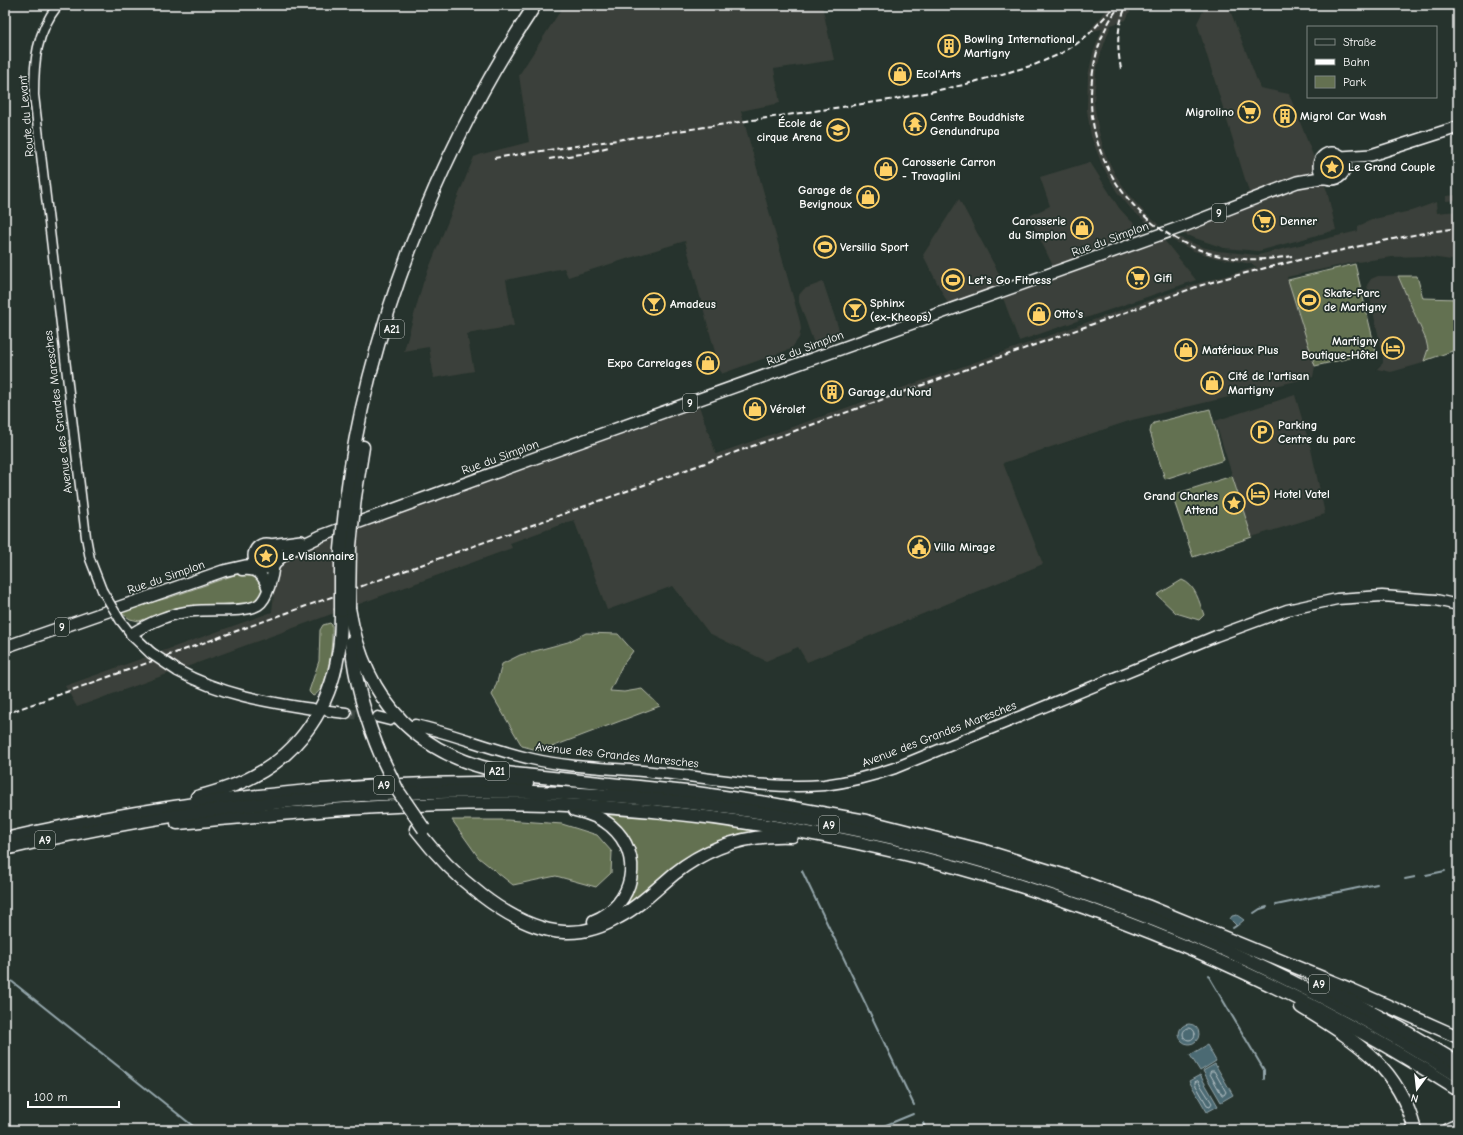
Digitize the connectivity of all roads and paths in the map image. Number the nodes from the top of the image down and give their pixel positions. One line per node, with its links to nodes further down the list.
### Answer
1 (58, 5): 12 (street, Route du Levant)
2 (535, 5): 5 (highway, A21)
3 (545, 5): 5 (highway, A21)
4 (1458, 127): 6 (main road, 9)
5 (457, 150): 22 (highway, A21, bridge)
6 (1371, 155): 7 (main road, 9); 9 (main road, 9)
7 (1341, 157): 8 (main road, 9); 9 (main road)
8 (1319, 164): 10 (main road); 11 (main road, Rue du Simplon / 9)
9 (1344, 172): 10 (main road, 9)
10 (1328, 178): 11 (main road, Rue du Simplon / 9)
11 (1297, 182): 13 (main road, Rue du Simplon / 9)
12 (50, 230): 23 (street, Avenue des Grandes Maresches, bridge)
13 (321, 536): 14 (main road, Rue du Simplon / 9); 16 (main road, Rue du Simplon / 9)
14 (270, 545): 15 (main road, 9); 16 (main road)
15 (254, 554): 17 (main road); 18 (main road, Rue du Simplon / 9)
16 (275, 563): 17 (main road, 9); 20 (main road)
17 (260, 566): 18 (main road, Rue du Simplon / 9); 20 (main road)
18 (223, 571): 19 (main road, Rue du Simplon / 9)
19 (200, 578): 20 (main road); 24 (main road, Rue du Simplon / 9)
20 (268, 589): 23 (main road)
21 (1458, 605): 30 (main road, Avenue des Grandes Maresches)
22 (346, 626): 31 (highway, A21); 33 (highway, A21); 34 (highway, A21, bridge)
23 (128, 631): 25 (main road, bridge)
24 (5, 647)
25 (313, 709)
26 (329, 711): 27 (main road)
27 (346, 713)
28 (378, 717): 29 (main road)
29 (390, 720)
30 (416, 725)
31 (633, 787): 33 (highway, A9); 39 (highway, A9)
32 (524, 803): 34 (highway, A21); 35 (highway, A21); 37 (highway)
33 (138, 813): 36 (highway, A9)
34 (420, 829): 37 (highway, A21)
35 (84, 832): 38 (highway, A9); 43 (highway, A9)
36 (5, 839)
37 (853, 843): 40 (highway)
38 (5, 849)
39 (1174, 917): 41 (highway); 42 (highway, A9)
40 (1212, 958): 44 (highway); 46 (highway)
41 (1458, 1037)
42 (1458, 1063)
43 (1458, 1076)
44 (1458, 1090)
45 (1458, 1125): 47 (highway)
46 (1414, 1130)
47 (1447, 1130)

